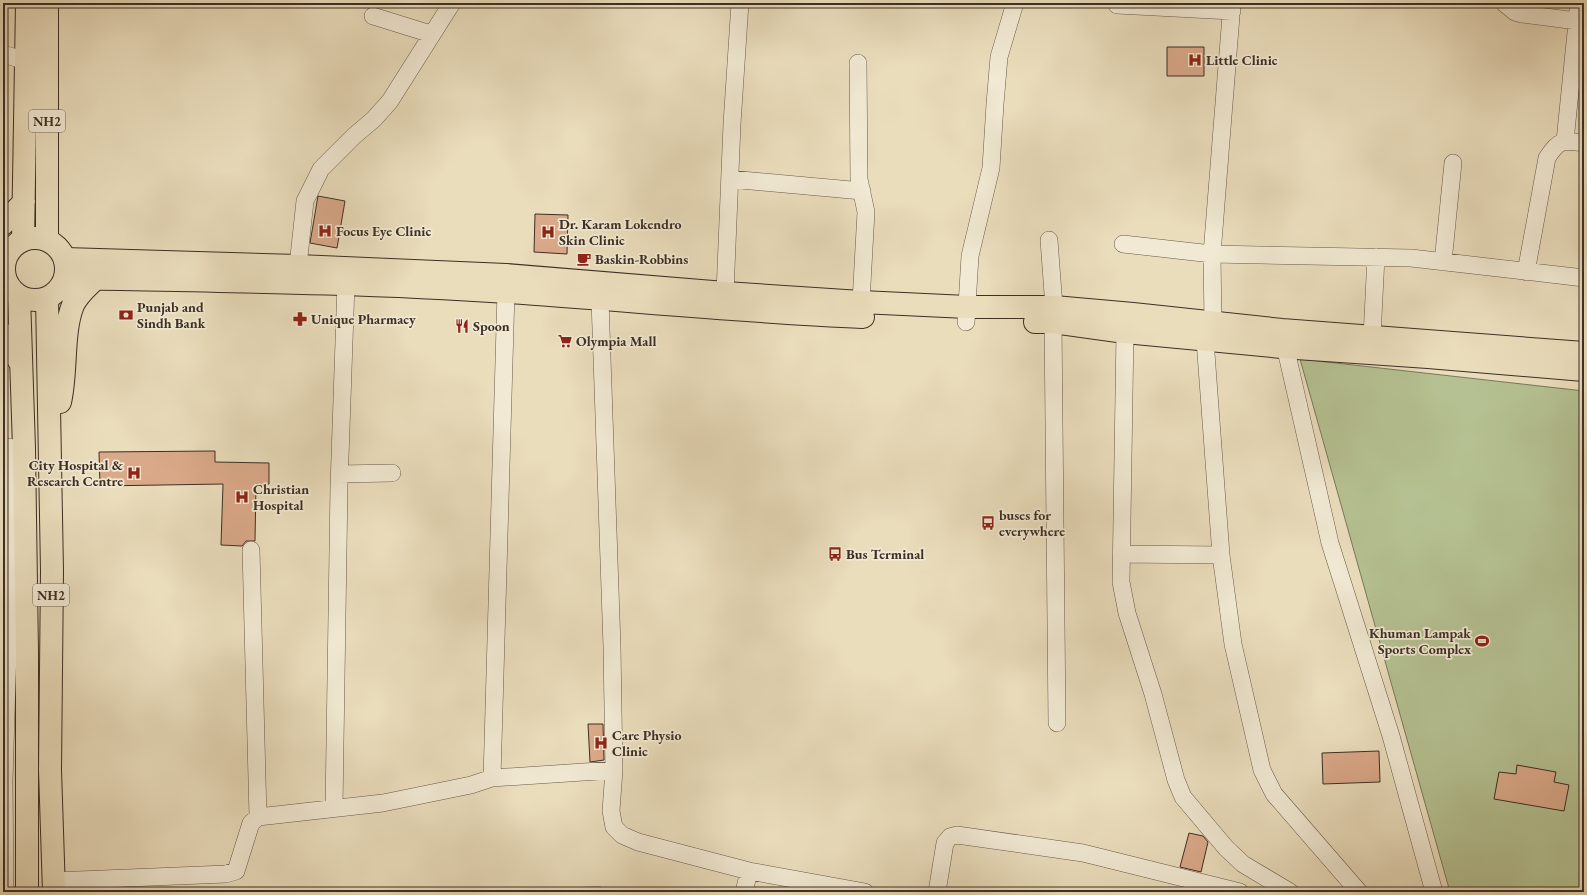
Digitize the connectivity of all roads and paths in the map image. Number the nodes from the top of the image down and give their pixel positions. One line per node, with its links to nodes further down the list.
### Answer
1 (27, 3): 14 (main road, NH2)
2 (47, 3): 24 (main road, NH2)
3 (452, 3): 12 (street)
4 (740, 3): 19 (street)
5 (1015, 3): 43 (street)
6 (1504, 3): 11 (street)
7 (1579, 3): 11 (street)
8 (1117, 5): 9 (street)
9 (1232, 7): 27 (street)
10 (373, 16): 12 (street)
11 (1577, 21): 16 (street)
12 (432, 34): 30 (street)
13 (3, 54): 14 (street)
14 (26, 61): 21 (main road, NH2)
15 (858, 63): 20 (street)
16 (1565, 141): 17 (street); 32 (street)
17 (1584, 143)
18 (1453, 163): 29 (street)
19 (730, 179): 20 (street); 38 (street)
20 (862, 191): 42 (street)
21 (24, 202): 22 (main road); 23 (main road, NH2)
22 (3, 224)
23 (23, 240): 24 (main road); 33 (main road)
24 (46, 240): 31 (main road)
25 (1049, 240): 44 (street)
26 (1123, 244): 27 (street)
27 (1212, 254): 28 (street); 46 (street)
28 (1376, 257): 29 (street); 48 (street)
29 (1443, 262): 32 (street)
30 (298, 266): 31 (main road); 39 (main road)
31 (65, 269): 35 (main road); 40 (main road)
32 (1526, 272): 34 (street)
33 (7, 278): 40 (main road); 51 (main road, NH2)
34 (1584, 278)
35 (95, 279): 36 (main road); 53 (main road)
36 (346, 284): 37 (main road); 56 (street)
37 (506, 292): 41 (main road); 62 (street)
38 (725, 293): 39 (main road); 42 (main road)
39 (676, 297): 41 (main road); 43 (main road)
40 (47, 298): 53 (main road, NH2)
41 (600, 300): 61 (street)
42 (861, 302): 43 (main road)
43 (966, 314): 44 (main road)
44 (1054, 315): 45 (main road); 46 (main road); 60 (street)
45 (1125, 332): 46 (main road); 58 (street)
46 (1209, 332): 49 (main road); 59 (street)
47 (3, 334): 51 (main road)
48 (1372, 337): 49 (main road); 50 (main road)
49 (1284, 339): 52 (main road); 76 (street)
50 (1584, 353)
51 (21, 365): 54 (main road, NH2)
52 (1584, 370)
53 (50, 446): 67 (main road, NH2)
54 (12, 447): 68 (street); 69 (main road, NH2)
55 (392, 473): 56 (street)
56 (339, 474): 63 (street)
57 (251, 550): 64 (street)
58 (1121, 554): 59 (street); 74 (street)
59 (1221, 555): 75 (street)
60 (1057, 723)
61 (614, 770): 62 (street); 65 (street)
62 (492, 778): 63 (street)
63 (334, 808): 64 (street)
64 (258, 817): 67 (street)
65 (749, 871): 70 (street); 71 (street)
66 (1188, 885): 72 (street); 73 (street)
67 (54, 886)
68 (4, 892)
69 (28, 892)
70 (744, 892)
71 (865, 892)
72 (937, 892)
73 (1240, 892)
74 (1290, 892)
75 (1359, 892)
76 (1434, 892)

